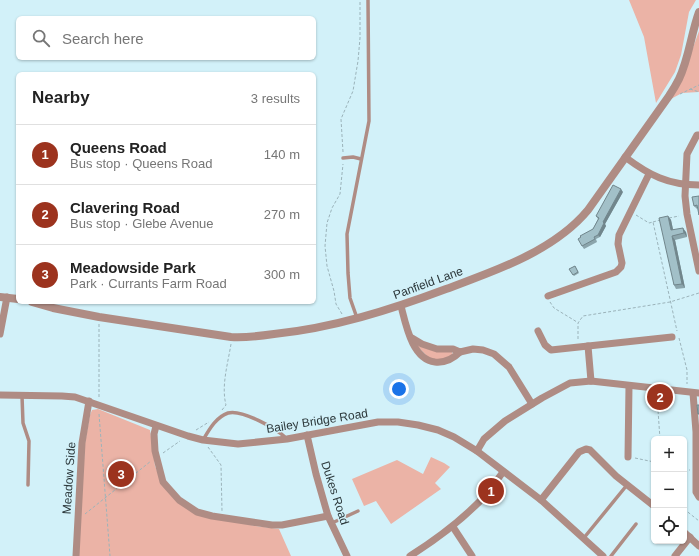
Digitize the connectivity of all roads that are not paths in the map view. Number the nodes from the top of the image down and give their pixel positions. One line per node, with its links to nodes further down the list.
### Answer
1 (368, 0): 6 (lane)
2 (699, 12): 4 (street, Panfield Lane)
3 (699, 135): 8 (street)
4 (625, 157): 7 (street); 15 (street, Panfield Lane)
5 (343, 158): 6 (lane)
6 (361, 159): 16 (lane)
7 (649, 174): 8 (street); 11 (street)
8 (686, 185): 9 (street); 10 (street)
9 (699, 185)
10 (699, 271)
11 (548, 296)
12 (4, 297): 13 (street); 18 (street)
13 (16, 299)
14 (39, 304): 16 (street, Panfield Lane)
15 (401, 306): 16 (street, Panfield Lane); 20 (street)
16 (357, 318)
17 (538, 331): 21 (street)
18 (0, 334)
19 (672, 337): 21 (street)
20 (412, 338): 22 (street); 22 (street)
21 (588, 346): 23 (street)
22 (460, 352): 29 (street)
23 (591, 381): 24 (street); 29 (street)
24 (629, 386): 25 (street); 36 (street)
25 (693, 393): 31 (street)
26 (0, 395): 27 (street, Bailey Bridge Road)
27 (22, 395): 28 (street, Bailey Bridge Road); 38 (lane)
28 (89, 401): 30 (street, Bailey Bridge Road); 52 (street, Meadow Side)
29 (532, 404): 35 (street)
30 (156, 426): 34 (street, Bailey Bridge Road); 44 (street)
31 (698, 432): 40 (street)
32 (307, 435): 33 (street, Bailey Bridge Road); 35 (street, Bailey Bridge Road); 44 (street, Dukes Road)
33 (287, 439): 34 (street, Bailey Bridge Road); 34 (lane)
34 (203, 440)
35 (477, 451): 37 (street, Bailey Bridge Road)
36 (628, 456)
37 (503, 472): 41 (street, Bailey Bridge Road); 47 (street)
38 (28, 485)
39 (627, 485): 41 (street); 42 (street); 50 (lane)
40 (699, 497)
41 (540, 500): 50 (street, Bailey Bridge Road)
42 (651, 504)
43 (358, 511): 45 (lane)
44 (328, 516): 45 (street, Dukes Road)
45 (332, 523): 53 (street, Dukes Road)
46 (636, 524): 57 (lane)
47 (452, 526): 54 (street); 55 (street)
48 (687, 534): 49 (street)
49 (690, 537): 51 (street); 58 (street)
50 (583, 539): 56 (street, Bailey Bridge Road)
51 (699, 546)
52 (76, 556)
53 (347, 556)
54 (410, 556)
55 (472, 556)
56 (601, 556)
57 (611, 556)
58 (675, 556)

